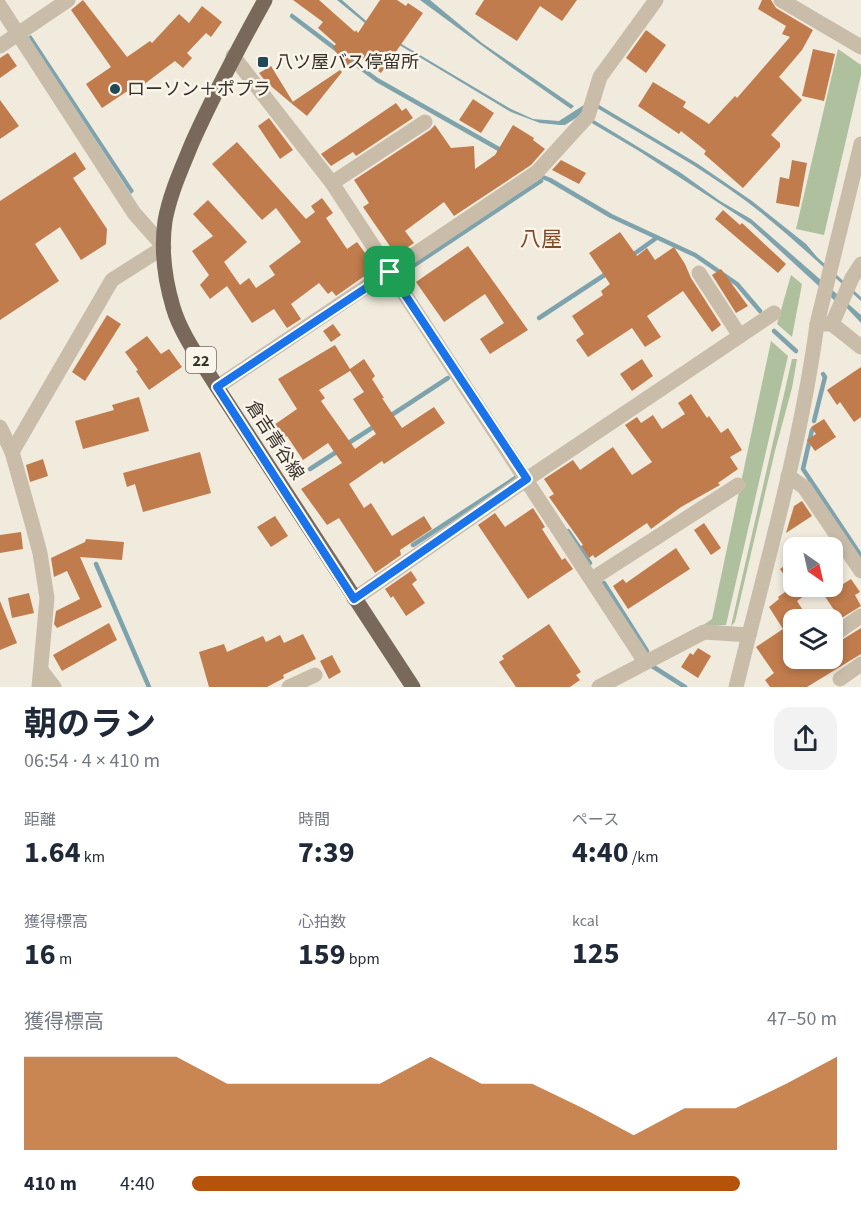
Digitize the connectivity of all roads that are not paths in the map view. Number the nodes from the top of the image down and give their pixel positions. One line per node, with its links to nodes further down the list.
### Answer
1 (68, 0): 6 (street)
2 (265, 0): 9 (main road, 倉吉青谷線 / 22)
3 (656, 0): 15 (street)
4 (781, 0): 8 (street)
5 (0, 6): 6 (street)
6 (18, 33): 7 (street); 13 (street)
7 (0, 46)
8 (861, 47)
9 (233, 56): 12 (street); 13 (main road, 倉吉青谷線 / 22)
10 (425, 122): 12 (street)
11 (861, 144): 19 (street)
12 (332, 183): 15 (street)
13 (164, 247): 22 (main road, 倉吉青谷線 / 22); 24 (street)
14 (861, 264): 17 (street)
15 (390, 272): 22 (street); 26 (street)
16 (699, 273): 20 (street)
17 (856, 284): 19 (street)
18 (774, 313): 20 (street)
19 (825, 324): 21 (street); 25 (street)
20 (740, 336): 26 (street)
21 (861, 347)
22 (217, 387): 30 (main road, 倉吉青谷線 / 22)
23 (0, 427): 24 (street)
24 (12, 453): 36 (street)
25 (788, 476): 28 (street); 33 (street)
26 (527, 479): 29 (street); 30 (street)
27 (738, 485): 29 (street)
28 (861, 571)
29 (592, 579): 34 (street)
30 (354, 599): 42 (main road, 倉吉青谷線 / 22)
31 (861, 616): 32 (street)
32 (843, 628)
33 (749, 635): 34 (street); 44 (street)
34 (645, 662): 43 (street)
35 (861, 664): 38 (street)
36 (41, 670): 39 (street); 40 (street)
37 (315, 675): 41 (street)
38 (840, 679)
39 (39, 687)
40 (54, 687)
41 (289, 687)
42 (413, 687)
43 (599, 687)
44 (736, 687)

